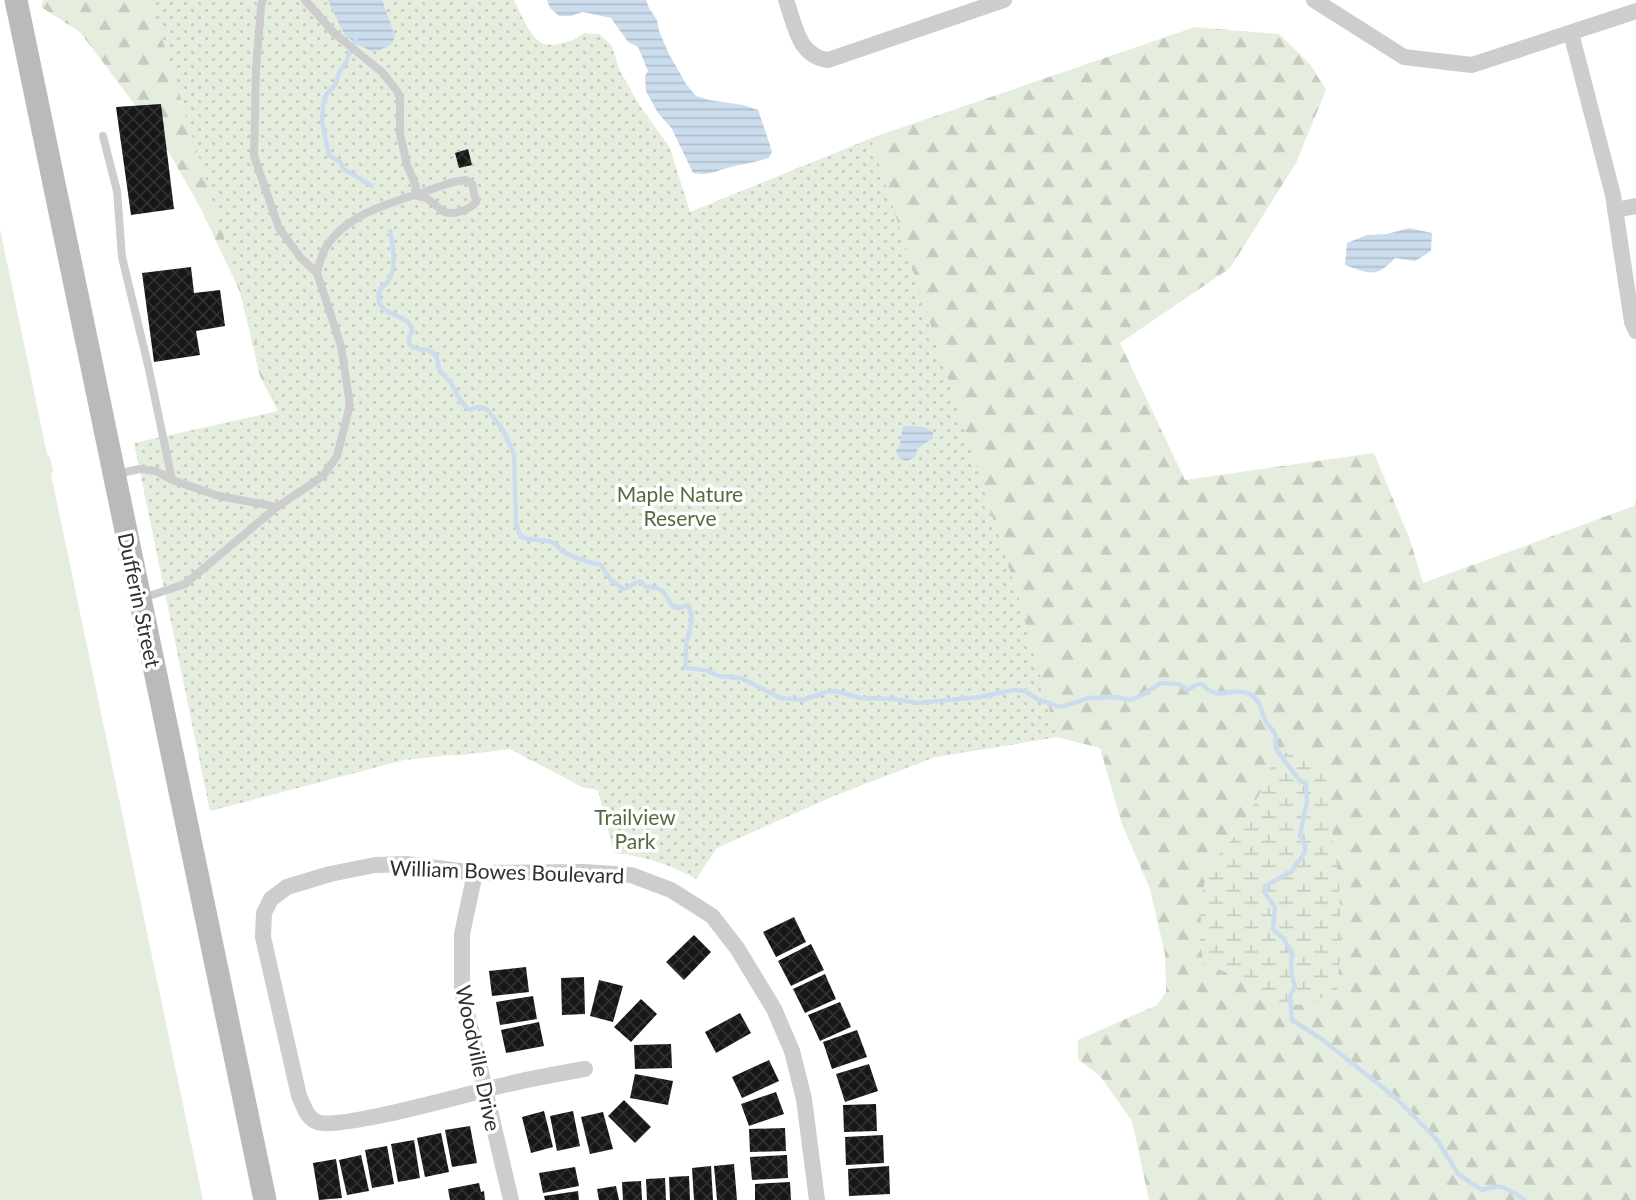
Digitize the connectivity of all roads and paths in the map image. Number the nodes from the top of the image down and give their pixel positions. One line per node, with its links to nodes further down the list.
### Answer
1 (16, 0): 15 (main road, Dufferin Street)
2 (263, 0): 13 (lane)
3 (305, 0): 10 (lane)
4 (786, 0): 5 (street)
5 (1004, 0)
6 (1314, 0): 8 (street)
7 (1636, 11): 8 (street)
8 (1571, 33): 12 (street)
9 (103, 136): 16 (lane)
10 (414, 195): 10 (lane); 13 (lane)
11 (1636, 205): 12 (street)
12 (1615, 210): 14 (street)
13 (317, 273): 17 (lane)
14 (1636, 331)
15 (113, 475): 16 (lane); 18 (main road, Dufferin Street)
16 (172, 480): 17 (lane)
17 (277, 507): 18 (lane)
18 (140, 599): 22 (main road, Dufferin Street)
19 (475, 873): 21 (street, Woodville Drive); 21 (street, William Bowes Boulevard); 24 (street, William Bowes Boulevard)
20 (584, 1069): 21 (street)
21 (484, 1090): 23 (street, Woodville Drive)
22 (265, 1200)
23 (511, 1200)
24 (817, 1200)

